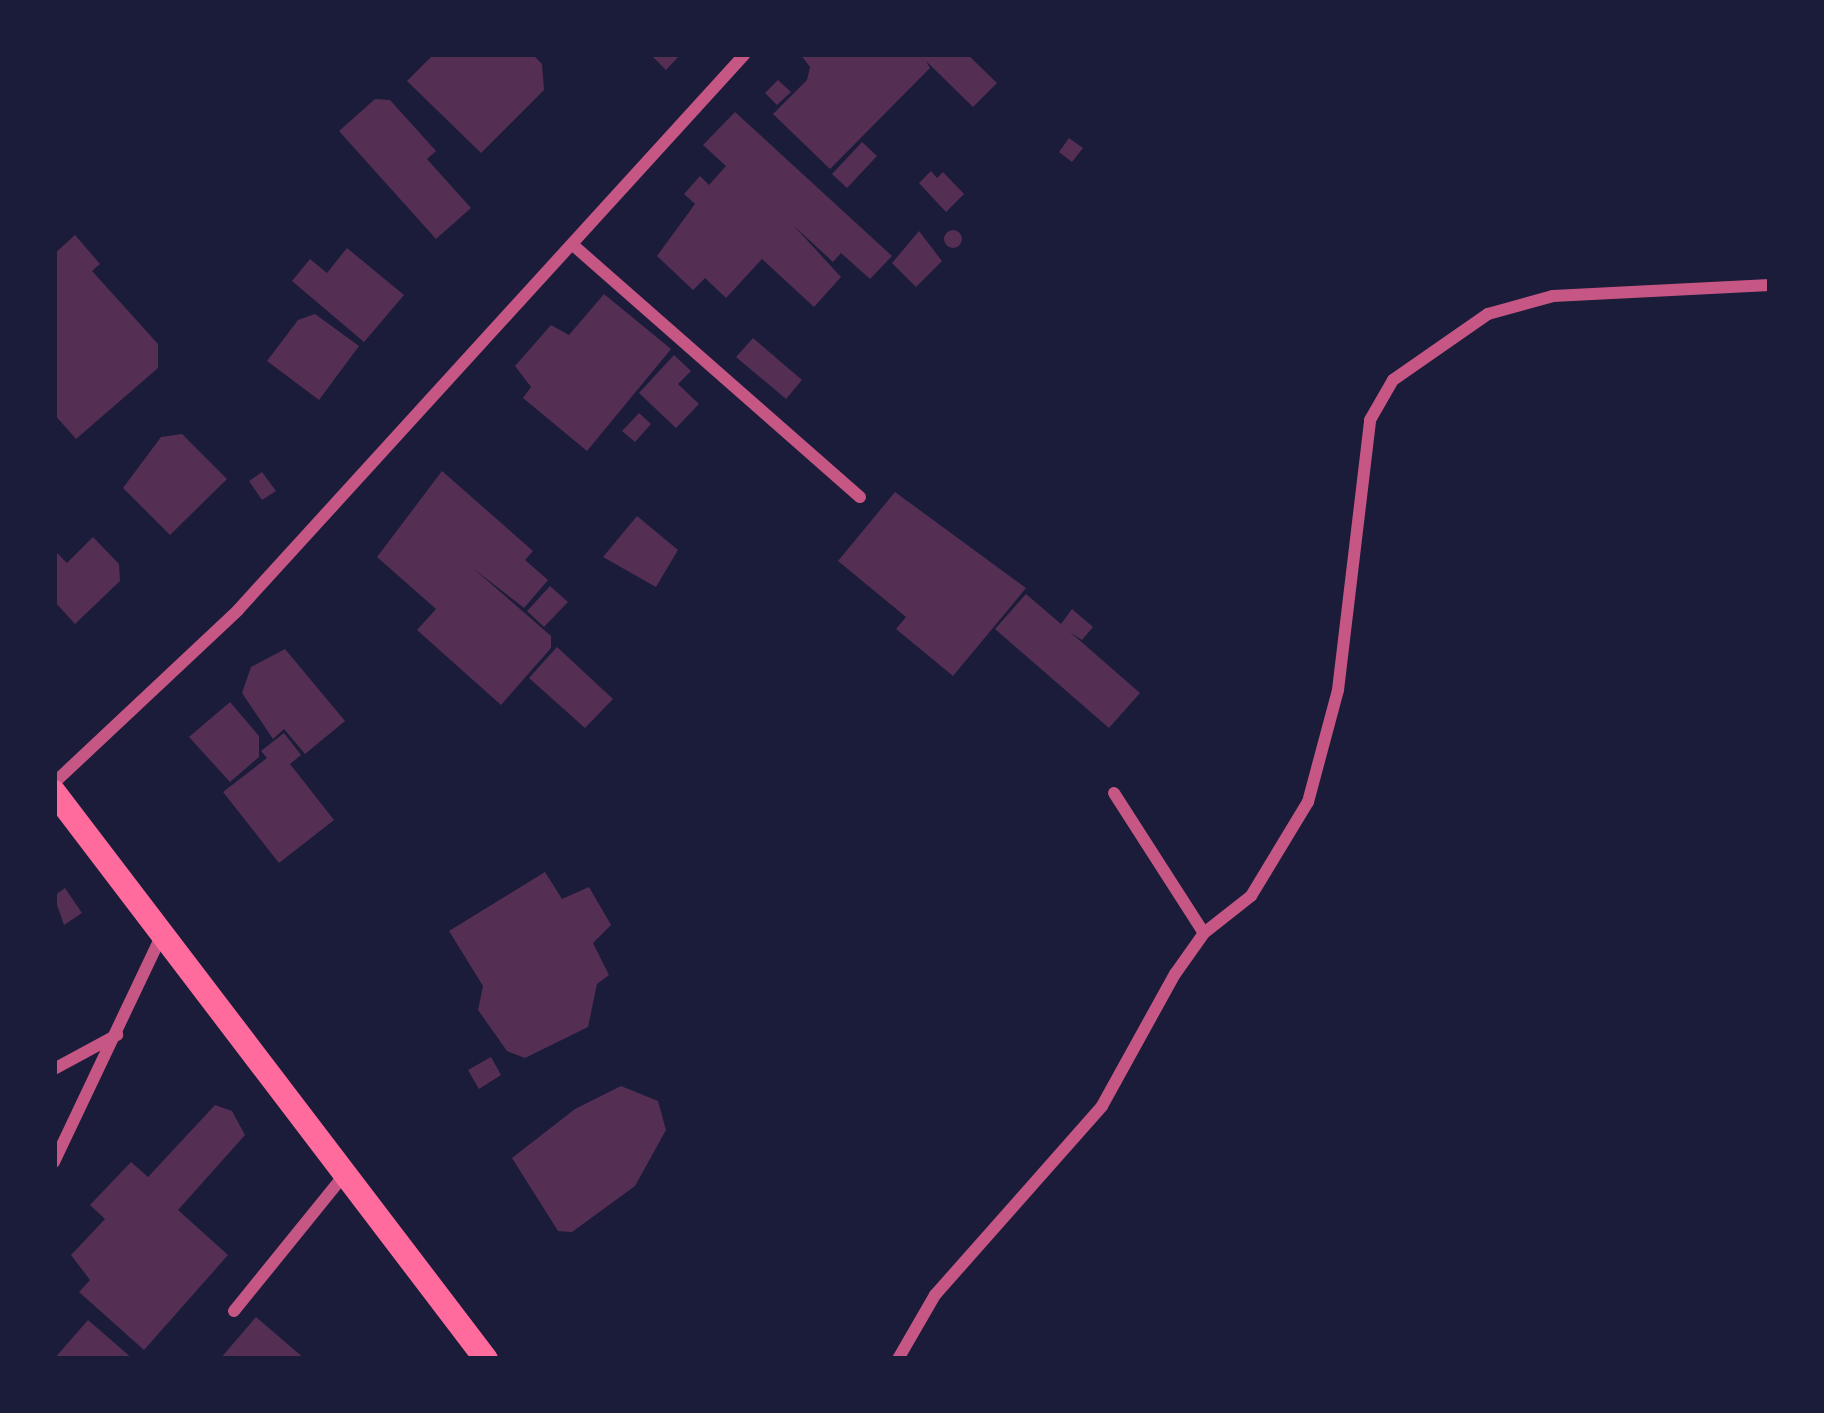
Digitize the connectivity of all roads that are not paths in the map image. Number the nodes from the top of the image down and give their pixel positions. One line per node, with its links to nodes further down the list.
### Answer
1 (746, 54): 2 (street)
2 (573, 245): 4 (street); 5 (street)
3 (1770, 285): 7 (street)
4 (860, 497)
5 (54, 787): 8 (main road)
6 (1114, 793): 7 (street)
7 (1204, 933): 15 (street)
8 (160, 939): 9 (street); 12 (main road)
9 (118, 1034): 10 (street); 11 (street)
10 (54, 1069)
11 (54, 1162)
12 (344, 1175): 13 (street); 14 (main road)
13 (234, 1312)
14 (486, 1359)
15 (898, 1359)

